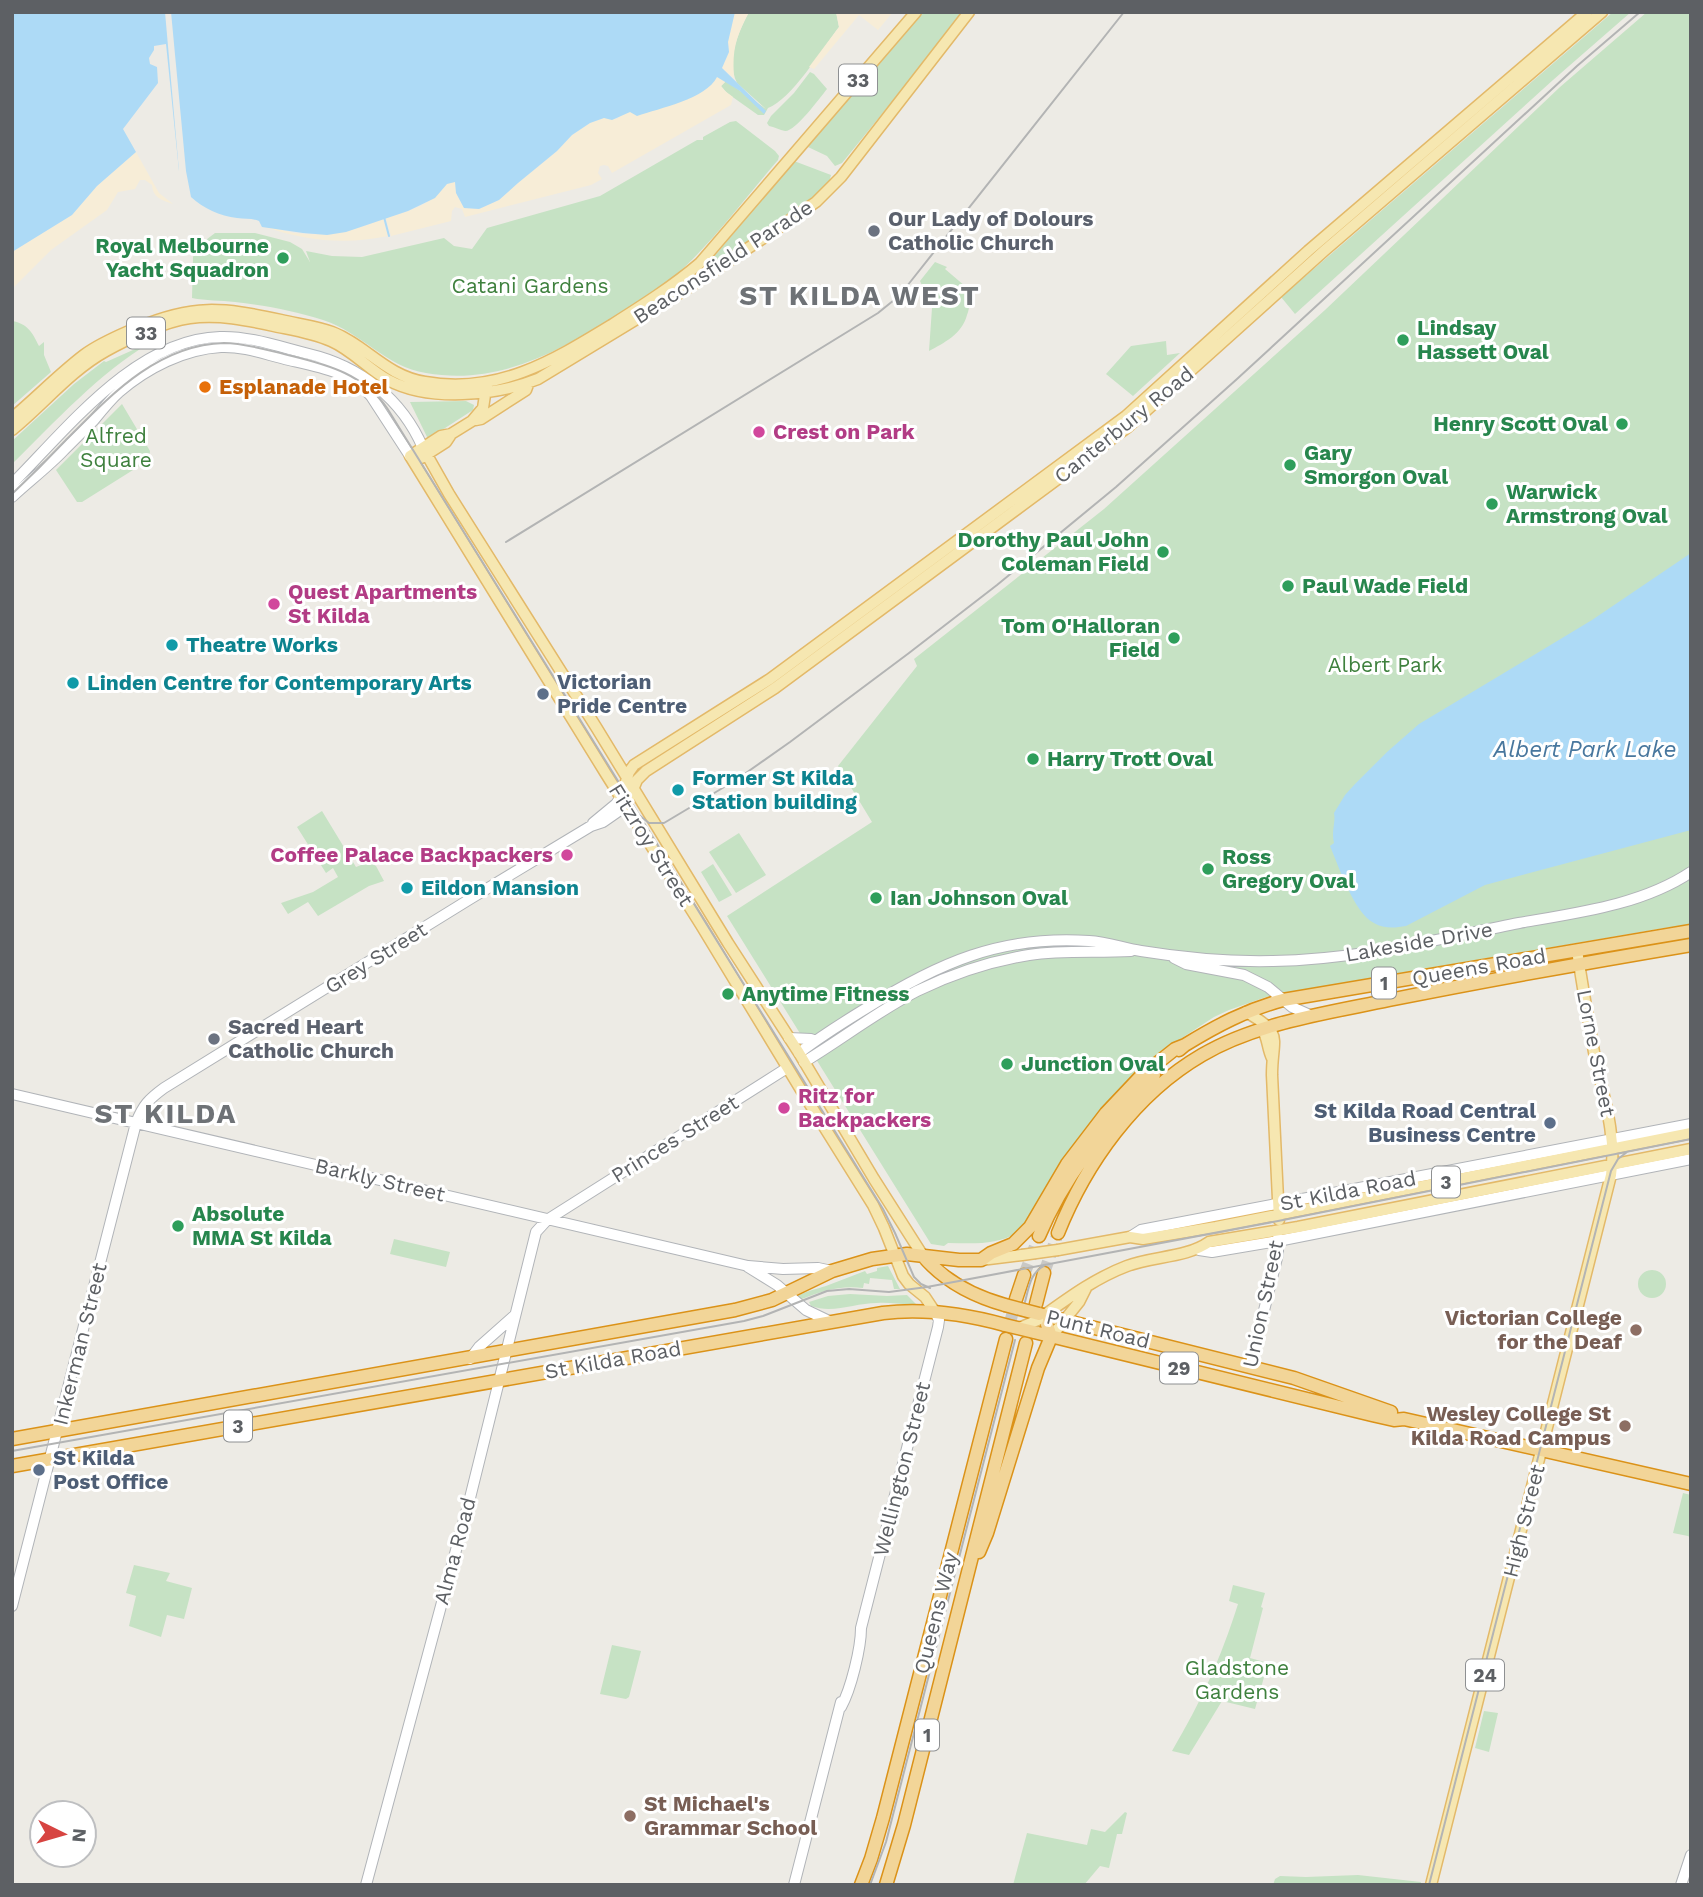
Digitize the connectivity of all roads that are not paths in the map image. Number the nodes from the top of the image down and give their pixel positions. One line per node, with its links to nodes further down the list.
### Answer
1 (916, 12): 8 (main road, Beaconsfield Parade / 33)
2 (969, 12): 7 (main road, Beaconsfield Parade / 33)
3 (1587, 12): 20 (main road, Canterbury Road)
4 (1602, 12): 21 (main road, Canterbury Road)
5 (357, 352): 8 (main road, Beaconsfield Parade / 33); 11 (main road, 33); 13 (main road, 33)
6 (356, 377): 9 (street); 14 (street, Fitzroy Street); 16 (street, Fitzroy Street)
7 (529, 382): 8 (main road, Beaconsfield Parade / 33); 10 (main road, Beaconsfield Parade)
8 (490, 386): 10 (main road); 12 (main road)
9 (116, 388): 15 (street); 17 (street)
10 (492, 412): 12 (main road, Beaconsfield Parade)
11 (12, 418)
12 (472, 421): 14 (main road, Beaconsfield Parade)
13 (12, 430)
14 (424, 452): 16 (main road, Beaconsfield Parade); 20 (main road, Fitzroy Street)
15 (39, 456): 17 (street); 18 (street)
16 (412, 459): 22 (main road, Fitzroy Street)
17 (47, 465): 19 (street)
18 (12, 484)
19 (12, 498)
20 (626, 777): 21 (main road, Fitzroy Street); 22 (main road)
21 (634, 789): 22 (main road, Canterbury Road); 38 (main road, Fitzroy Street)
22 (623, 801): 42 (main road, Fitzroy Street); 44 (street, Grey Street)
23 (1690, 874): 29 (street, Lakeside Drive)
24 (1691, 931): 27 (highway, Queens Road / 1)
25 (1014, 945): 28 (street, Lakeside Drive); 31 (street); 39 (street, Lakeside Drive)
26 (1691, 945): 32 (highway, Queens Road / 1)
27 (1577, 950): 30 (highway, Queens Road / 1); 32 (main road, Lorne Street / 24)
28 (1139, 951): 29 (street, Lakeside Drive); 31 (street, Lakeside Drive)
29 (1165, 954): 34 (street)
30 (1544, 955): 33 (highway); 34 (highway, Queens Road / 1)
31 (1016, 958): 41 (street, Lakeside Drive)
32 (1579, 965): 33 (highway, Queens Road / 1); 48 (main road, Lorne Street / 24)
33 (1547, 970): 36 (highway, Queens Road / 1)
34 (1283, 1000): 35 (highway, Queens Road / 1); 36 (street)
35 (1246, 1012): 37 (main road); 40 (highway, Queens Road / 1)
36 (1313, 1016): 37 (highway, Queens Road / 1)
37 (1265, 1027): 52 (main road, Union Street); 55 (highway, Queens Road / 1)
38 (789, 1038): 39 (street); 41 (main road, Fitzroy Street)
39 (815, 1041): 41 (street, Lakeside Drive)
40 (1185, 1045): 56 (highway, Queens Road / 1); 60 (highway)
41 (802, 1058): 42 (main road, Lakeside Drive); 59 (main road, Fitzroy Street)
42 (787, 1068): 54 (street, Princes Street); 58 (main road, Fitzroy Street)
43 (12, 1094): 44 (street, Barkly Street)
44 (136, 1123): 54 (street, Barkly Street); 82 (street, Inkerman Street)
45 (1691, 1124): 48 (street, St Kilda Road)
46 (1691, 1133): 48 (main road, St Kilda Road / 3)
47 (1691, 1149): 48 (main road, St Kilda Road / 3)
48 (1612, 1152): 50 (main road, High Street / 24); 51 (main road, St Kilda Road / 3); 52 (main road, St Kilda Road / 3)
49 (1691, 1159): 50 (street, St Kilda Road)
50 (1611, 1175): 53 (street, St Kilda Road); 84 (main road, High Street / 24)
51 (1425, 1201): 53 (main road); 57 (main road, St Kilda Road / 3)
52 (1278, 1210): 57 (main road, Union Street); 60 (main road, St Kilda Road / 3, bridge)
53 (1418, 1214): 57 (street, St Kilda Road)
54 (547, 1220): 61 (street, Barkly Street); 69 (street, Alma Road)
55 (1058, 1233)
56 (1039, 1236)
57 (1278, 1236): 65 (main road, St Kilda Road / 3); 78 (street, Union Street)
58 (894, 1255): 59 (highway, St Kilda Road / 3); 62 (highway, St Kilda Road / 3); 68 (main road, Fitzroy Street)
59 (923, 1256): 60 (highway, St Kilda Road / 3); 67 (highway, Punt Road / 29)
60 (981, 1260)
61 (748, 1266): 62 (street, Barkly Street); 66 (street, Barkly Street)
62 (832, 1272): 66 (highway, St Kilda Road / 3)
63 (1044, 1273): 72 (highway, 1)
64 (1024, 1275): 67 (highway)
65 (1086, 1288): 70 (main road); 72 (main road, St Kilda Road / 3)
66 (788, 1293): 71 (street, Barkly Street); 76 (highway, St Kilda Road / 3)
67 (1011, 1302): 72 (highway, Punt Road / 29, bridge)
68 (935, 1312): 71 (highway, St Kilda Road / 3); 73 (highway, St Kilda Road / 3, bridge); 92 (street, Wellington Street)
69 (516, 1314): 76 (street, Alma Road); 77 (street)
70 (1063, 1320): 72 (highway, Punt Road / 29); 74 (main road); 78 (highway, Punt Road / 29)
71 (832, 1322): 79 (highway, St Kilda Road / 3)
72 (1036, 1322): 73 (highway, Punt Road / 29, bridge); 74 (highway, Punt Road / 29); 74 (highway); 88 (highway, Queens Way / 1)
73 (1019, 1328)
74 (1051, 1337): 80 (highway, Punt Road / 29); 88 (highway)
75 (1006, 1339): 93 (highway, Queens Way / 1)
76 (506, 1352): 77 (highway, St Kilda Road / 3); 79 (street, Alma Road)
77 (470, 1359): 82 (highway, St Kilda Road / 3)
78 (1250, 1367): 80 (highway, Union Street); 81 (highway, Punt Road / 29)
79 (499, 1381): 85 (highway, St Kilda Road / 3); 91 (street, Alma Road)
80 (1247, 1383): 81 (highway, Punt Road / 29)
81 (1404, 1419): 84 (highway, Punt Road / 29)
82 (57, 1432): 83 (highway, St Kilda Road / 3); 85 (street, Inkerman Street)
83 (12, 1440)
84 (1542, 1451): 87 (highway, Punt Road / 29); 95 (main road, High Street / 24)
85 (51, 1459): 86 (highway, St Kilda Road / 3); 89 (street, Inkerman Street)
86 (12, 1466)
87 (1691, 1484)
88 (964, 1588): 94 (highway, Queens Way / 1)
89 (12, 1606)
90 (1691, 1855): 96 (street)
91 (366, 1885)
92 (794, 1885)
93 (860, 1885)
94 (886, 1885)
95 (1431, 1885)
96 (1681, 1885)

